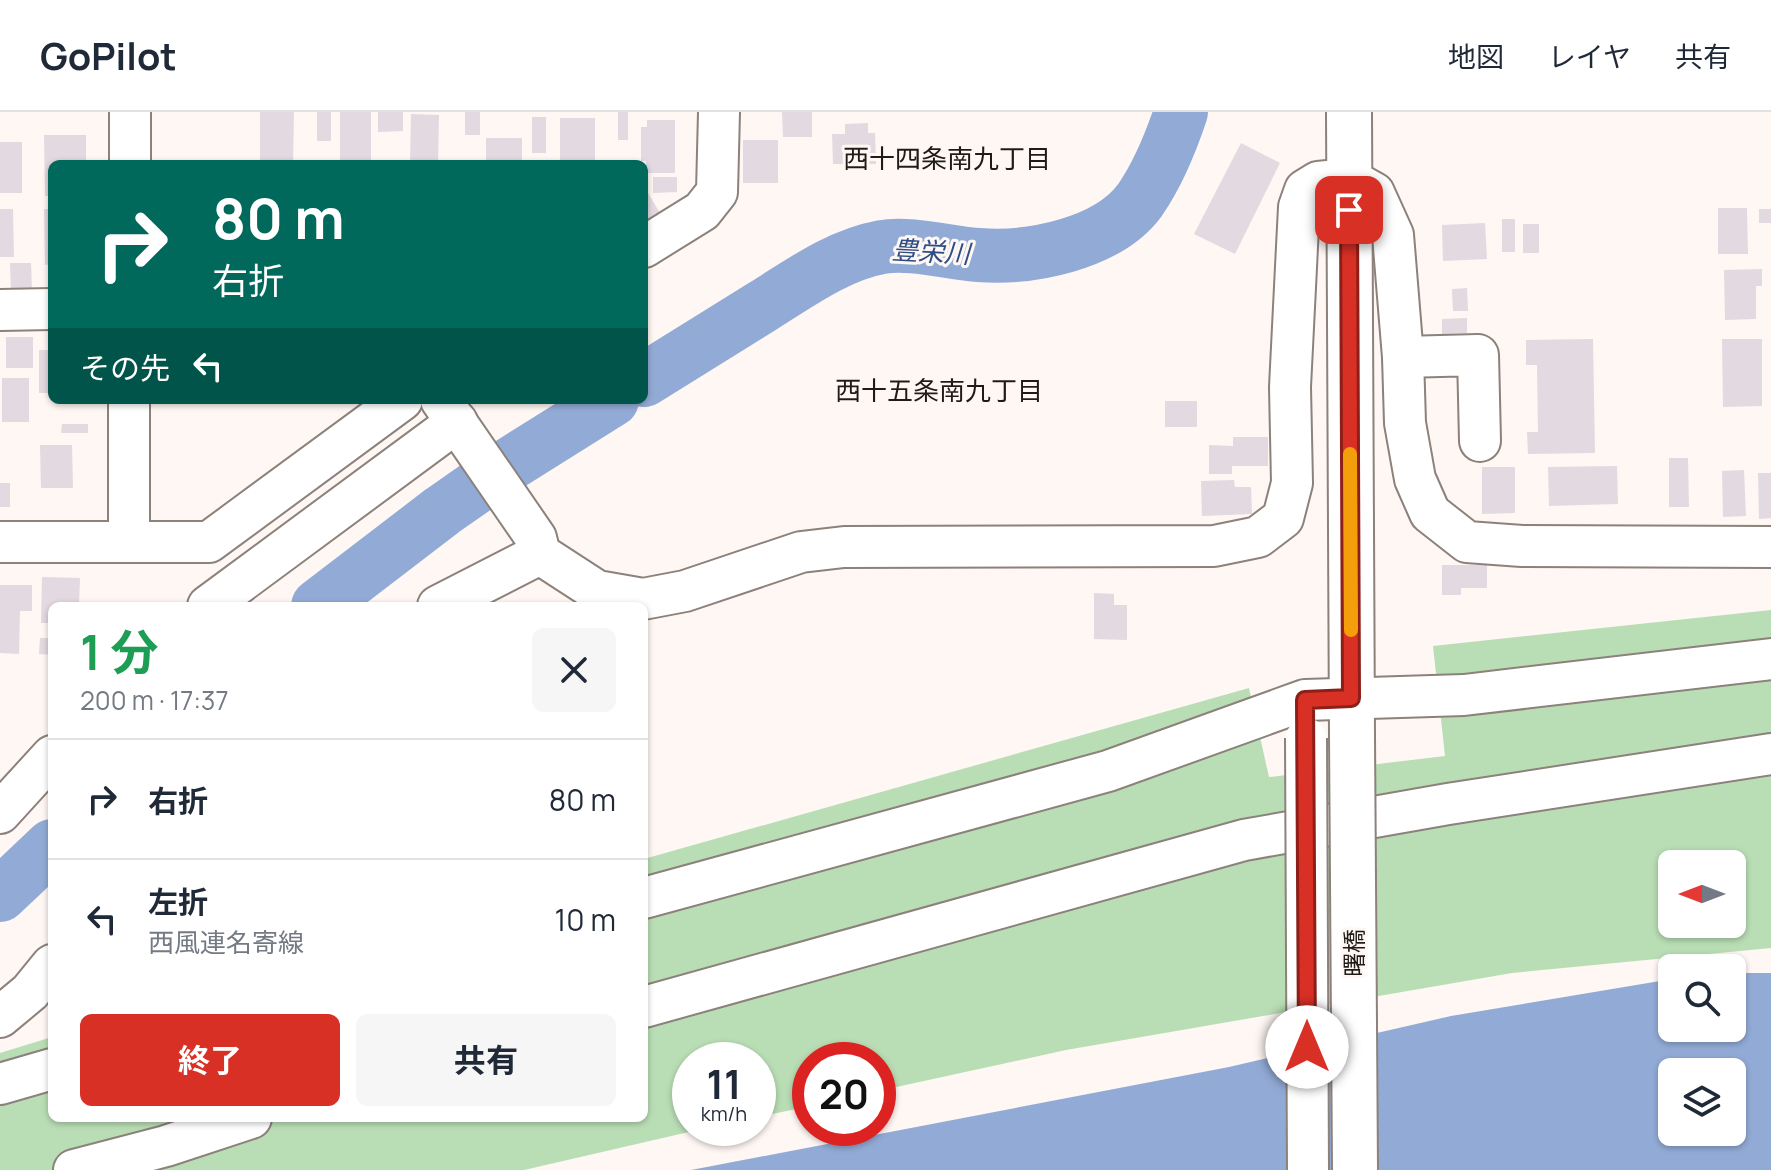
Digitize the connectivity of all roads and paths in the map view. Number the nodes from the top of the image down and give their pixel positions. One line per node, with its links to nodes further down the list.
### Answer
1 (130, 112): 4 (street)
2 (719, 112): 6 (street)
3 (1349, 112): 5 (main road, 曙橋)
4 (130, 160)
5 (1349, 179): 9 (street); 16 (street); 21 (main road, 曙橋)
6 (648, 245)
7 (48, 309): 8 (street)
8 (0, 310)
9 (1403, 357): 13 (street); 17 (street)
10 (129, 404): 14 (street)
11 (397, 404): 14 (street)
12 (455, 418): 16 (street); 18 (street)
13 (1480, 441)
14 (129, 541): 15 (street)
15 (0, 542)
16 (538, 546): 19 (street)
17 (1771, 547)
18 (213, 602)
19 (445, 602)
20 (1771, 659): 21 (street)
21 (1351, 717): 22 (street); 35 (main road, 曙橋, bridge)
22 (1306, 719): 26 (street); 34 (street, bridge)
23 (1771, 754): 28 (street)
24 (48, 760): 25 (street)
25 (0, 813)
26 (648, 897)
27 (48, 970): 29 (street)
28 (648, 1006)
29 (0, 1017)
30 (48, 1070): 31 (street)
31 (0, 1084)
32 (239, 1122): 33 (street)
33 (74, 1170)
34 (1308, 1170)
35 (1355, 1170)

